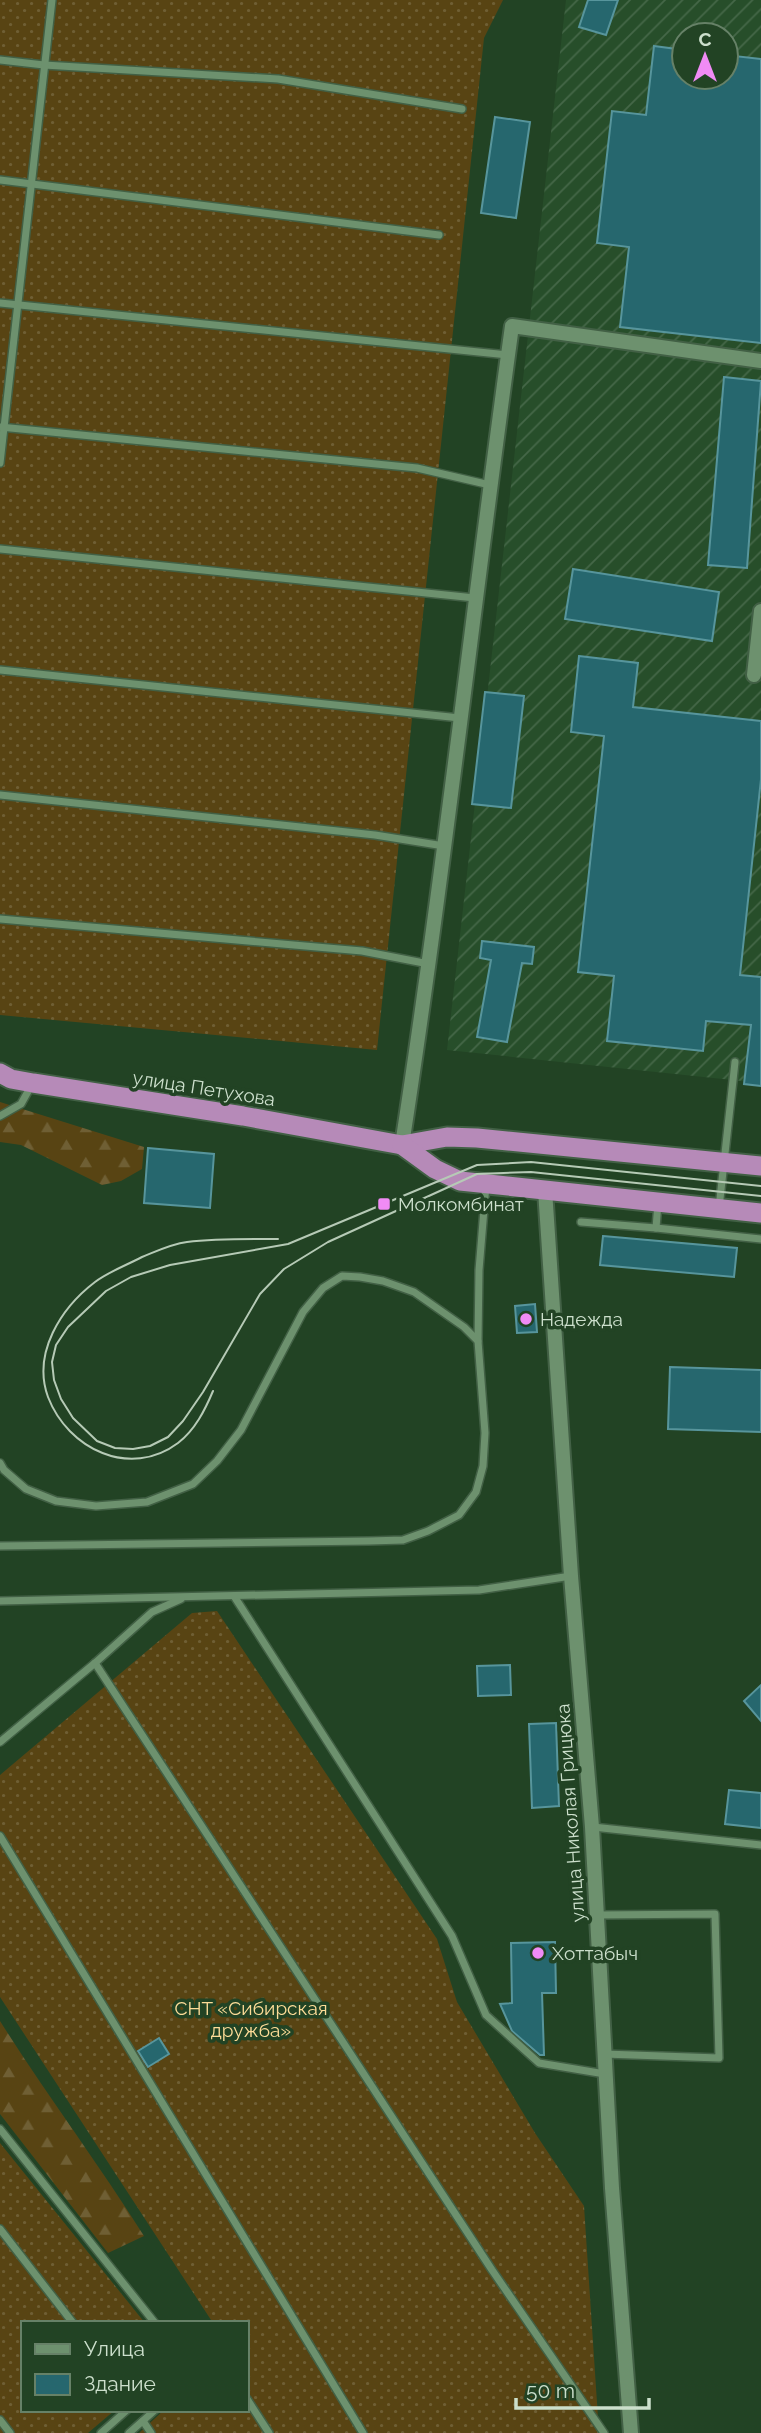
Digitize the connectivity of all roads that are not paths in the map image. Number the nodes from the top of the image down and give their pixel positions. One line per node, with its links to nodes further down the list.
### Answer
1 (52, 0): 3 (lane)
2 (0, 60): 3 (lane)
3 (44, 65): 4 (lane); 6 (lane)
4 (462, 109)
5 (0, 180): 6 (lane)
6 (31, 183): 7 (lane); 9 (lane)
7 (439, 235)
8 (0, 303): 9 (lane)
9 (17, 305): 10 (lane); 12 (lane)
10 (508, 355): 11 (street); 14 (street)
11 (761, 361)
12 (2, 427): 13 (lane); 14 (lane)
13 (0, 463)
14 (490, 485): 16 (street)
15 (0, 549): 16 (lane)
16 (475, 598): 20 (street)
17 (761, 611): 19 (street)
18 (0, 670): 20 (lane)
19 (754, 675)
20 (460, 718): 22 (street)
21 (0, 795): 22 (lane)
22 (444, 846): 24 (street)
23 (0, 919): 24 (lane)
24 (430, 964): 29 (street)
25 (735, 1062): 30 (lane)
26 (0, 1073): 27 (highway, улица Петухова)
27 (33, 1083): 28 (lane); 29 (highway, улица Петухова)
28 (0, 1116)
29 (402, 1145): 30 (highway, улица Петухова); 32 (highway, улица Петухова)
30 (724, 1162): 31 (highway, улица Петухова); 35 (lane)
31 (761, 1166)
32 (486, 1184): 33 (highway, улица Петухова); 40 (lane)
33 (545, 1190): 34 (highway, улица Петухова); 43 (street, улица Николая Грицюка)
34 (658, 1202): 35 (highway, улица Петухова); 38 (lane)
35 (719, 1208): 36 (highway, улица Петухова)
36 (761, 1213)
37 (581, 1222): 38 (lane)
38 (656, 1228): 39 (lane)
39 (761, 1239)
40 (478, 1341): 41 (lane); 42 (lane)
41 (0, 1463)
42 (0, 1546)
43 (571, 1576): 44 (lane); 49 (street, улица Николая Грицюка)
44 (234, 1596): 45 (lane); 54 (lane)
45 (185, 1598): 46 (lane); 47 (lane)
46 (0, 1601)
47 (95, 1663): 48 (lane); 70 (lane)
48 (0, 1742)
49 (592, 1827): 51 (lane); 52 (street, улица Николая Грицюка)
50 (0, 1836): 69 (lane)
51 (761, 1845)
52 (596, 1915): 53 (street, улица Николая Грицюка); 53 (lane)
53 (604, 2054): 54 (street, улица Николая Грицюка)
54 (605, 2074): 71 (street, улица Николая Грицюка)
55 (0, 2129): 58 (lane)
56 (0, 2229): 57 (lane)
57 (71, 2321)
58 (153, 2321)
59 (248, 2401): 68 (lane)
60 (125, 2412): 65 (lane)
61 (153, 2412): 63 (lane)
62 (0, 2420): 64 (lane)
63 (143, 2421): 66 (lane); 67 (lane)
64 (10, 2433)
65 (101, 2433)
66 (129, 2433)
67 (151, 2433)
68 (269, 2433)
69 (363, 2433)
70 (604, 2433)
71 (631, 2433)

